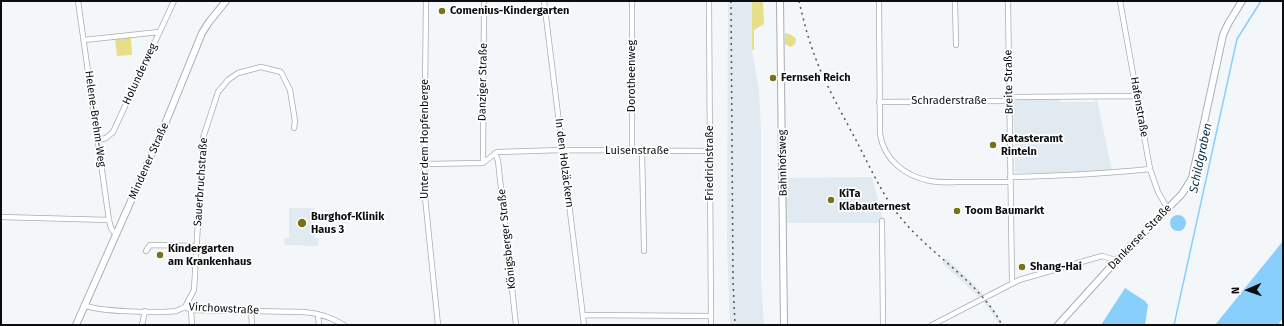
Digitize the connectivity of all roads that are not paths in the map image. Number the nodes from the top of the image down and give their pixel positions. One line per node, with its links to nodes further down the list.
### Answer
1 (78, 1): 16 (street, Helene-Brehm-Weg)
2 (174, 1): 15 (street, Holunderweg)
3 (226, 1): 36 (main road, Mindener Straße)
4 (426, 1): 29 (street, Unter dem Hopfenberge)
5 (484, 1): 28 (street, Danziger Straße)
6 (544, 1): 23 (street, In den Holzäckern)
7 (632, 1): 24 (street, Dorotheenweg)
8 (709, 1): 26 (street, Friedrichstraße)
9 (780, 1): 60 (main road, Bahnhofsweg)
10 (879, 1): 20 (street)
11 (955, 1): 17 (street)
12 (1008, 1): 19 (street, Breite Straße)
13 (1120, 1): 18 (street, Hafenstraße)
14 (1242, 1): 32 (main road, Dankerser Straße)
15 (159, 32): 16 (street); 22 (street, Holunderweg)
16 (84, 40): 22 (street, Helene-Brehm-Weg)
17 (956, 45)
18 (1137, 96): 19 (street, Schraderstraße); 30 (street, Hafenstraße)
19 (1009, 98): 20 (street, Schraderstraße); 31 (street, Breite Straße)
20 (879, 102): 31 (street)
21 (294, 128): 37 (street, Sauerbruchstraße)
22 (98, 140): 34 (street, Helene-Brehm-Weg)
23 (563, 150): 24 (street, Luisenstraße); 27 (street, Luisenstraße); 48 (street, In den Holzäckern)
24 (632, 151): 25 (street, Luisenstraße)
25 (642, 151): 26 (street, Luisenstraße); 39 (street)
26 (711, 151): 49 (street, Friedrichstraße)
27 (495, 153): 28 (street); 57 (street, Königsberger Straße)
28 (483, 163): 29 (street)
29 (424, 164): 56 (street, Unter dem Hopfenberge)
30 (1150, 169): 31 (street); 32 (street, Hafenstraße)
31 (1010, 179): 41 (street, Breite Straße)
32 (1168, 209): 40 (main road, Dankerser Straße)
33 (1, 216): 34 (street)
34 (109, 220): 36 (street, Helene-Brehm-Weg)
35 (882, 221): 61 (street)
36 (116, 234): 42 (main road, Mindener Straße)
37 (197, 246): 38 (street); 43 (street, Sauerbruchstraße)
38 (146, 251)
39 (644, 251)
40 (1115, 262): 41 (street); 63 (main road, Dankerser Straße)
41 (1012, 284): 62 (street)
42 (84, 306): 46 (street, Virchowstraße); 50 (main road, Mindener Straße)
43 (184, 307): 44 (street, Virchowstraße); 46 (street, Virchowstraße)
44 (191, 310): 45 (street, Virchowstraße); 52 (street)
45 (251, 310): 47 (street, Virchowstraße); 53 (street)
46 (145, 311): 51 (street)
47 (318, 314): 54 (street); 55 (street, Virchowstraße)
48 (583, 315): 49 (street); 58 (street, In den Holzäckern)
49 (711, 316): 59 (street, Friedrichstraße)
50 (76, 325)
51 (142, 325)
52 (192, 325)
53 (252, 325)
54 (319, 325)
55 (344, 325)
56 (438, 325)
57 (516, 325)
58 (584, 325)
59 (711, 325)
60 (784, 325)
61 (883, 325)
62 (932, 325)
63 (1058, 325)

